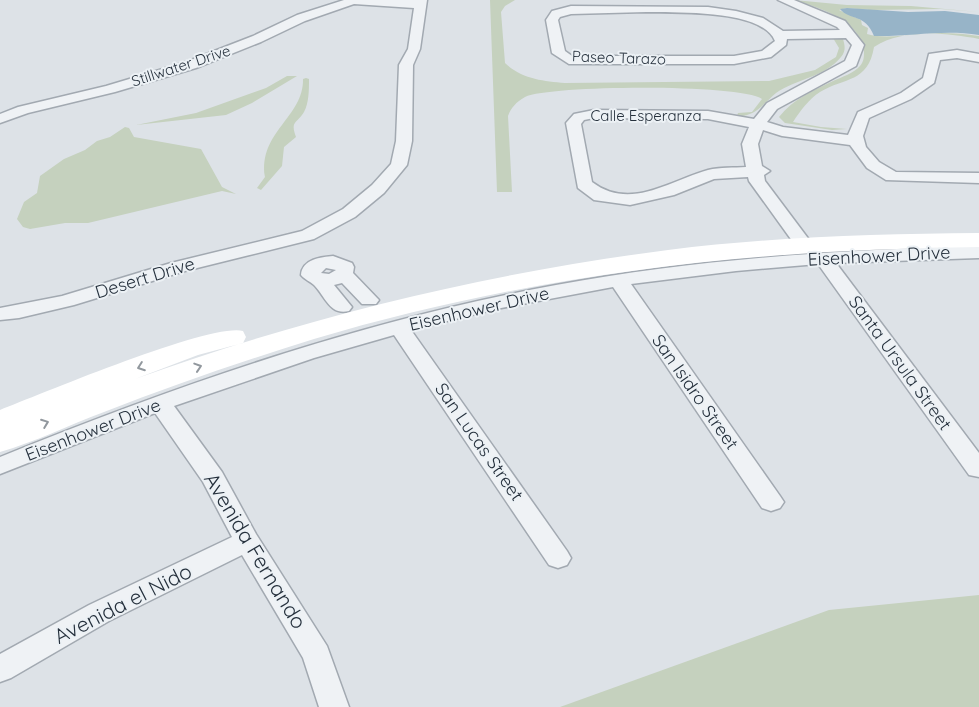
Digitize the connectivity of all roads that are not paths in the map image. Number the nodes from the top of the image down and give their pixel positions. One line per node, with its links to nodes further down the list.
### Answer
1 (356, 0): 3 (street); 7 (street, Stillwater Drive)
2 (784, 0): 5 (street)
3 (421, 3): 13 (street, Desert Drive)
4 (777, 32): 4 (street, Paseo Tarazo); 5 (street, Paseo Tarazo)
5 (847, 32): 8 (street)
6 (979, 58): 9 (street)
7 (0, 119)
8 (758, 124): 9 (street, Calle Esperanza); 10 (street); 10 (street, Calle Esperanza)
9 (856, 138): 11 (street)
10 (760, 172): 15 (street, Santa Ursula Street)
11 (979, 178)
12 (979, 229): 15 (main road, Eisenhower Drive)
13 (298, 237): 17 (street); 21 (street, Desert Drive)
14 (979, 240): 15 (main road, Eisenhower Drive)
15 (812, 243): 16 (street, Eisenhower Drive); 18 (street, Eisenhower Drive); 19 (main road, Eisenhower Drive); 23 (main road, Eisenhower Drive); 28 (street, Santa Ursula Street)
16 (979, 252)
17 (327, 270): 19 (street); 20 (street)
18 (619, 281): 22 (street, Eisenhower Drive); 29 (street, San Isidro Street)
19 (369, 300): 20 (main road, Eisenhower Drive); 23 (main road)
20 (342, 307): 25 (main road, Eisenhower Drive, one-way to 25)
21 (0, 314)
22 (399, 327): 24 (street, Eisenhower Drive); 31 (street, San Lucas Street)
23 (232, 356): 26 (main road, Eisenhower Drive, one-way to 23)
24 (160, 403): 27 (street, Eisenhower Drive); 30 (street, Avenida Fernando)
25 (0, 421)
26 (0, 442)
27 (0, 466)
28 (978, 469)
29 (771, 502)
30 (247, 542): 32 (street, Avenida el Nido); 33 (street, Avenida Fernando)
31 (558, 558)
32 (0, 670)
33 (334, 707)

